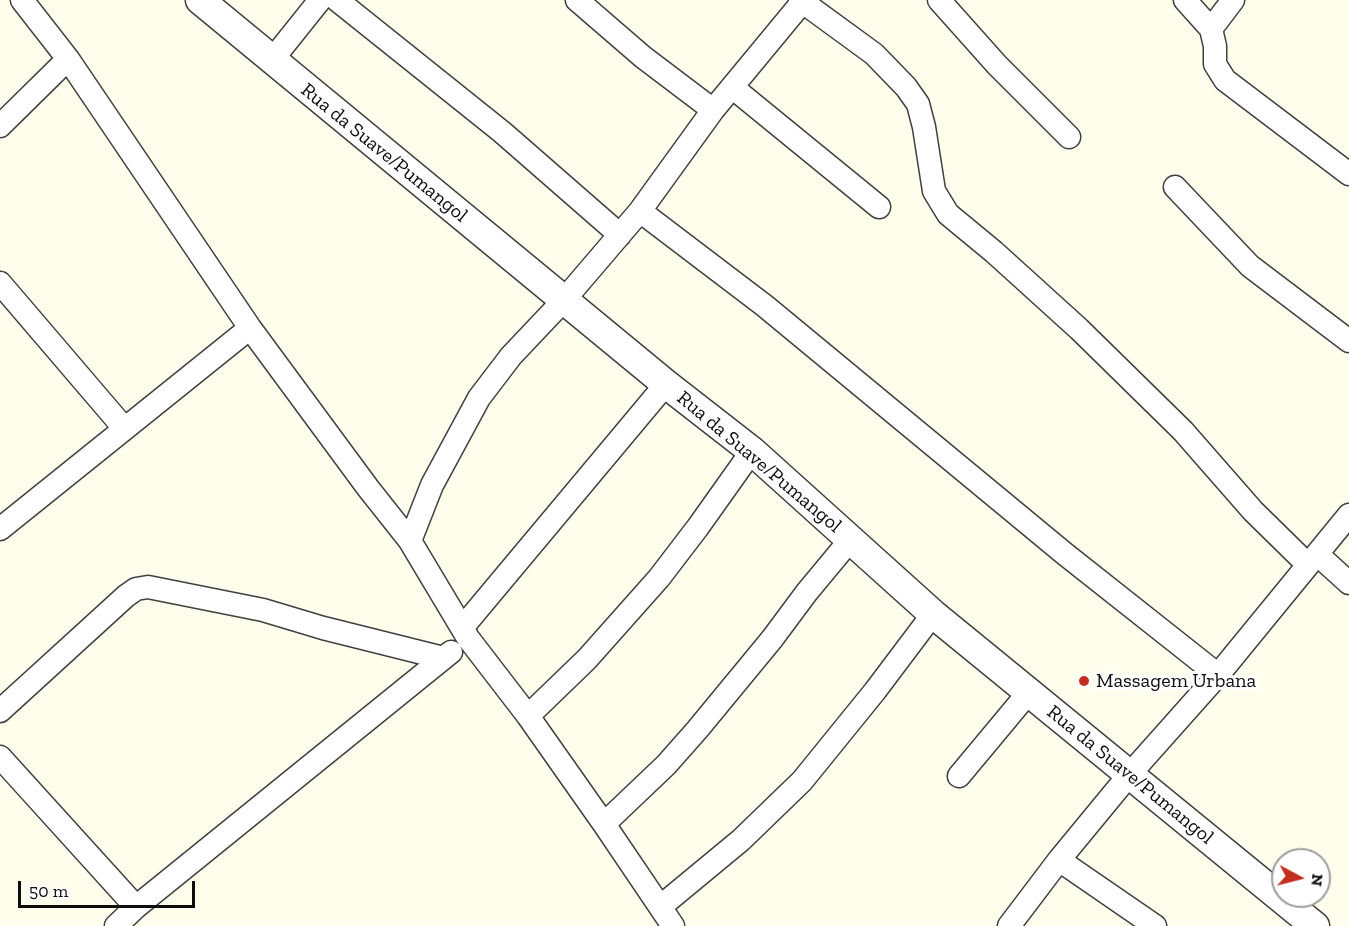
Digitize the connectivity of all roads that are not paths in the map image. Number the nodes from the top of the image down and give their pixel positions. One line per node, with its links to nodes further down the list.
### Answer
1 (22, 0): 11 (street)
2 (200, 0): 12 (street, Rua da Suave/Pumangol)
3 (320, 0): 12 (street)
4 (337, 0): 21 (street)
5 (577, 0): 14 (street)
6 (939, 0): 16 (street)
7 (1185, 0): 10 (street)
8 (1233, 0): 10 (street)
9 (802, 1): 13 (street); 33 (street)
10 (1211, 29): 17 (street)
11 (68, 59): 15 (street); 24 (street)
12 (272, 60): 23 (street, Rua da Suave/Pumangol)
13 (732, 87): 14 (street); 19 (street)
14 (713, 110): 20 (street)
15 (0, 126)
16 (1069, 137)
17 (1349, 174)
18 (1175, 187): 25 (street)
19 (879, 207)
20 (640, 211): 21 (street); 38 (street)
21 (620, 235): 23 (street)
22 (0, 283): 27 (street)
23 (564, 300): 26 (street, Rua da Suave/Pumangol); 32 (street)
24 (250, 328): 27 (street); 32 (street)
25 (1349, 341)
26 (666, 384): 28 (street, Rua da Suave/Pumangol); 36 (street)
27 (124, 428): 30 (street)
28 (752, 452): 31 (street, Rua da Suave/Pumangol); 41 (street)
29 (1349, 515): 33 (street)
30 (2, 523)
31 (850, 539): 35 (street, Rua da Suave/Pumangol); 45 (street)
32 (410, 541): 36 (street)
33 (1312, 559): 34 (street); 38 (street)
34 (1349, 583)
35 (933, 614): 39 (street, Rua da Suave/Pumangol); 48 (street)
36 (465, 633): 37 (street); 41 (street)
37 (443, 658): 40 (street); 47 (street)
38 (1218, 675): 43 (street)
39 (1029, 692): 43 (street, Rua da Suave/Pumangol); 44 (street)
40 (0, 711)
41 (528, 716): 45 (street)
42 (0, 758): 47 (street)
43 (1129, 775): 46 (street); 53 (street, Rua da Suave/Pumangol)
44 (959, 776)
45 (604, 824): 48 (street)
46 (1059, 860): 51 (street); 52 (street)
47 (136, 907): 49 (street)
48 (660, 907): 50 (street)
49 (116, 926)
50 (673, 926)
51 (1010, 926)
52 (1155, 926)
53 (1315, 926)

